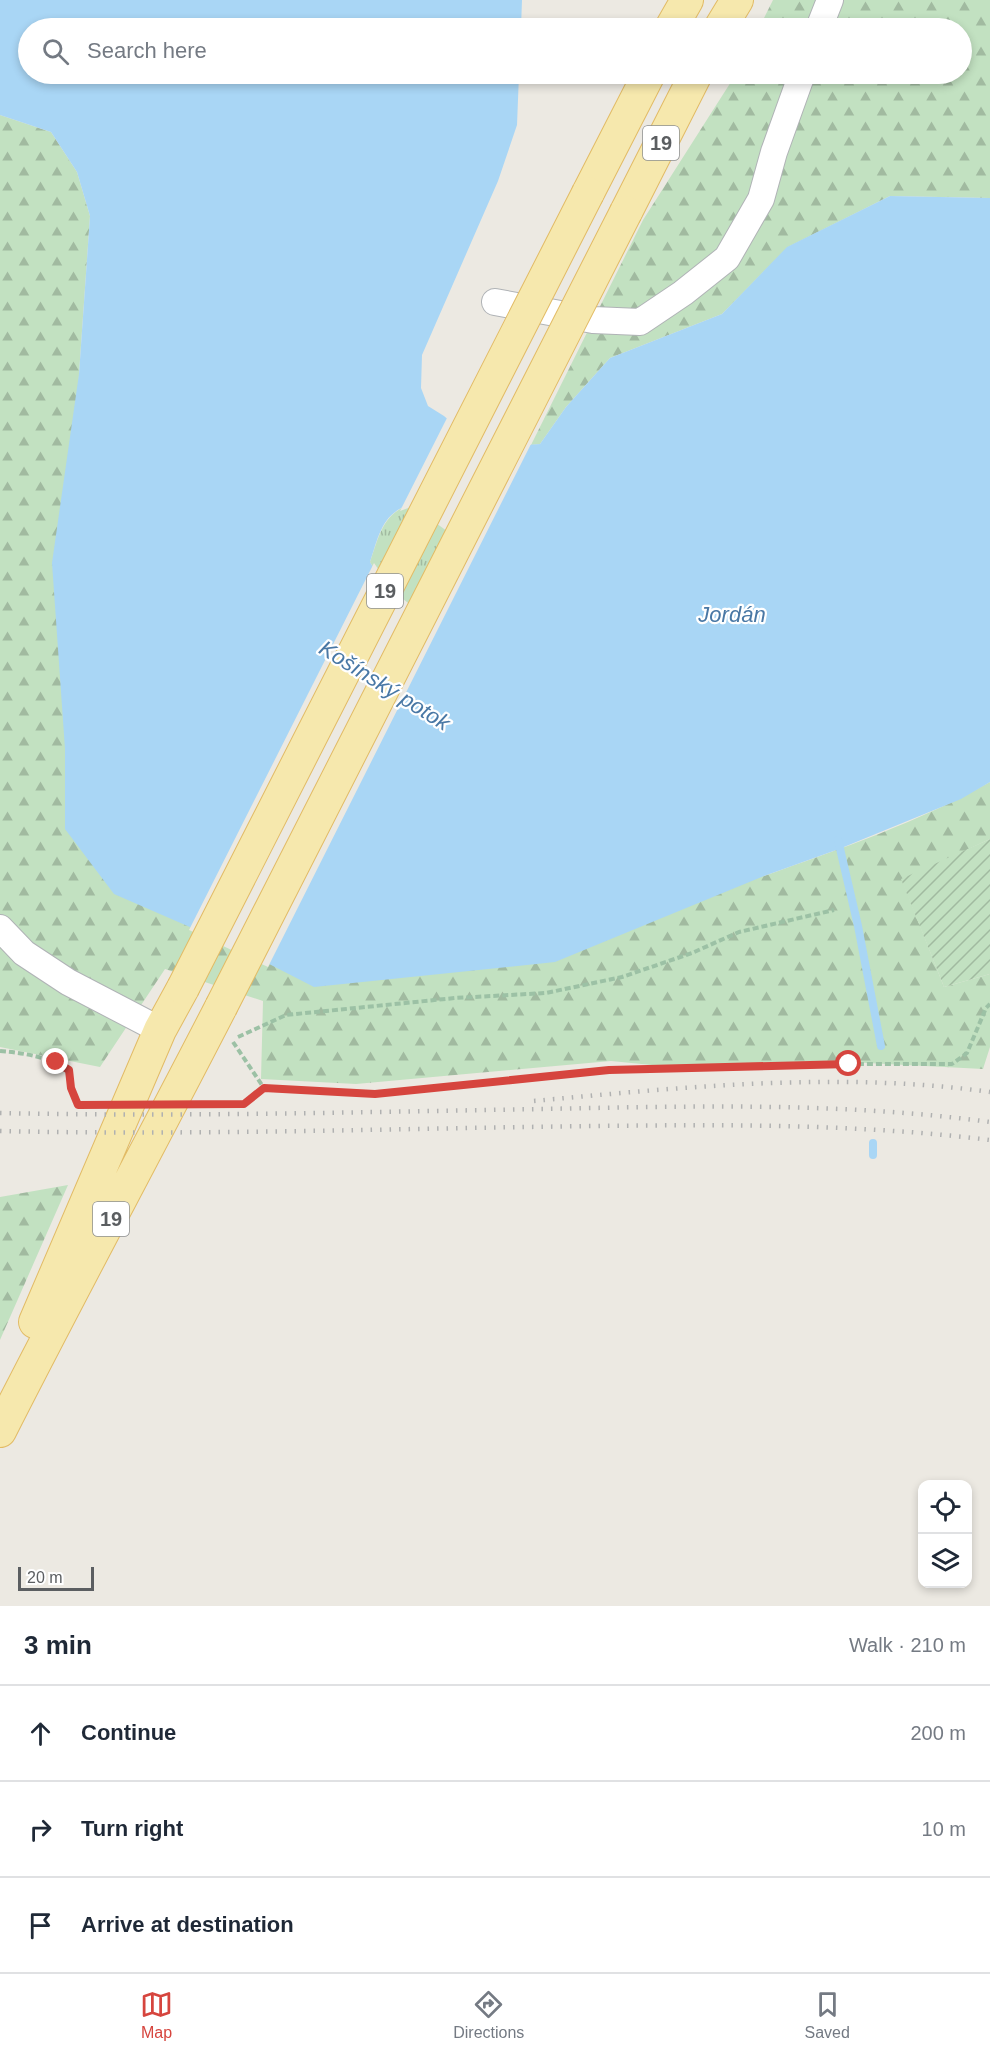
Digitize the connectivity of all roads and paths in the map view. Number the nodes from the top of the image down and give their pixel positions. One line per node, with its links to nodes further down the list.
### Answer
1 (681, 0): 6 (main road)
2 (687, 0): 7 (main road)
3 (730, 0): 8 (main road)
4 (737, 0): 9 (main road)
5 (830, 0): 10 (lane)
6 (675, 18)
7 (677, 18)
8 (723, 18)
9 (725, 18)
10 (823, 18)
11 (644, 84): 18 (main road, 19, bridge)
12 (691, 84): 24 (main road, 19, bridge)
13 (798, 84): 14 (lane)
14 (495, 302)
15 (834, 910): 19 (path)
16 (0, 928): 18 (lane)
17 (990, 1005): 22 (path)
18 (160, 1030): 23 (main road, 19)
19 (232, 1040)
20 (0, 1051): 22 (path, bridge)
21 (244, 1056): 22 (path)
22 (264, 1088)
23 (0, 1414)
24 (0, 1431)

